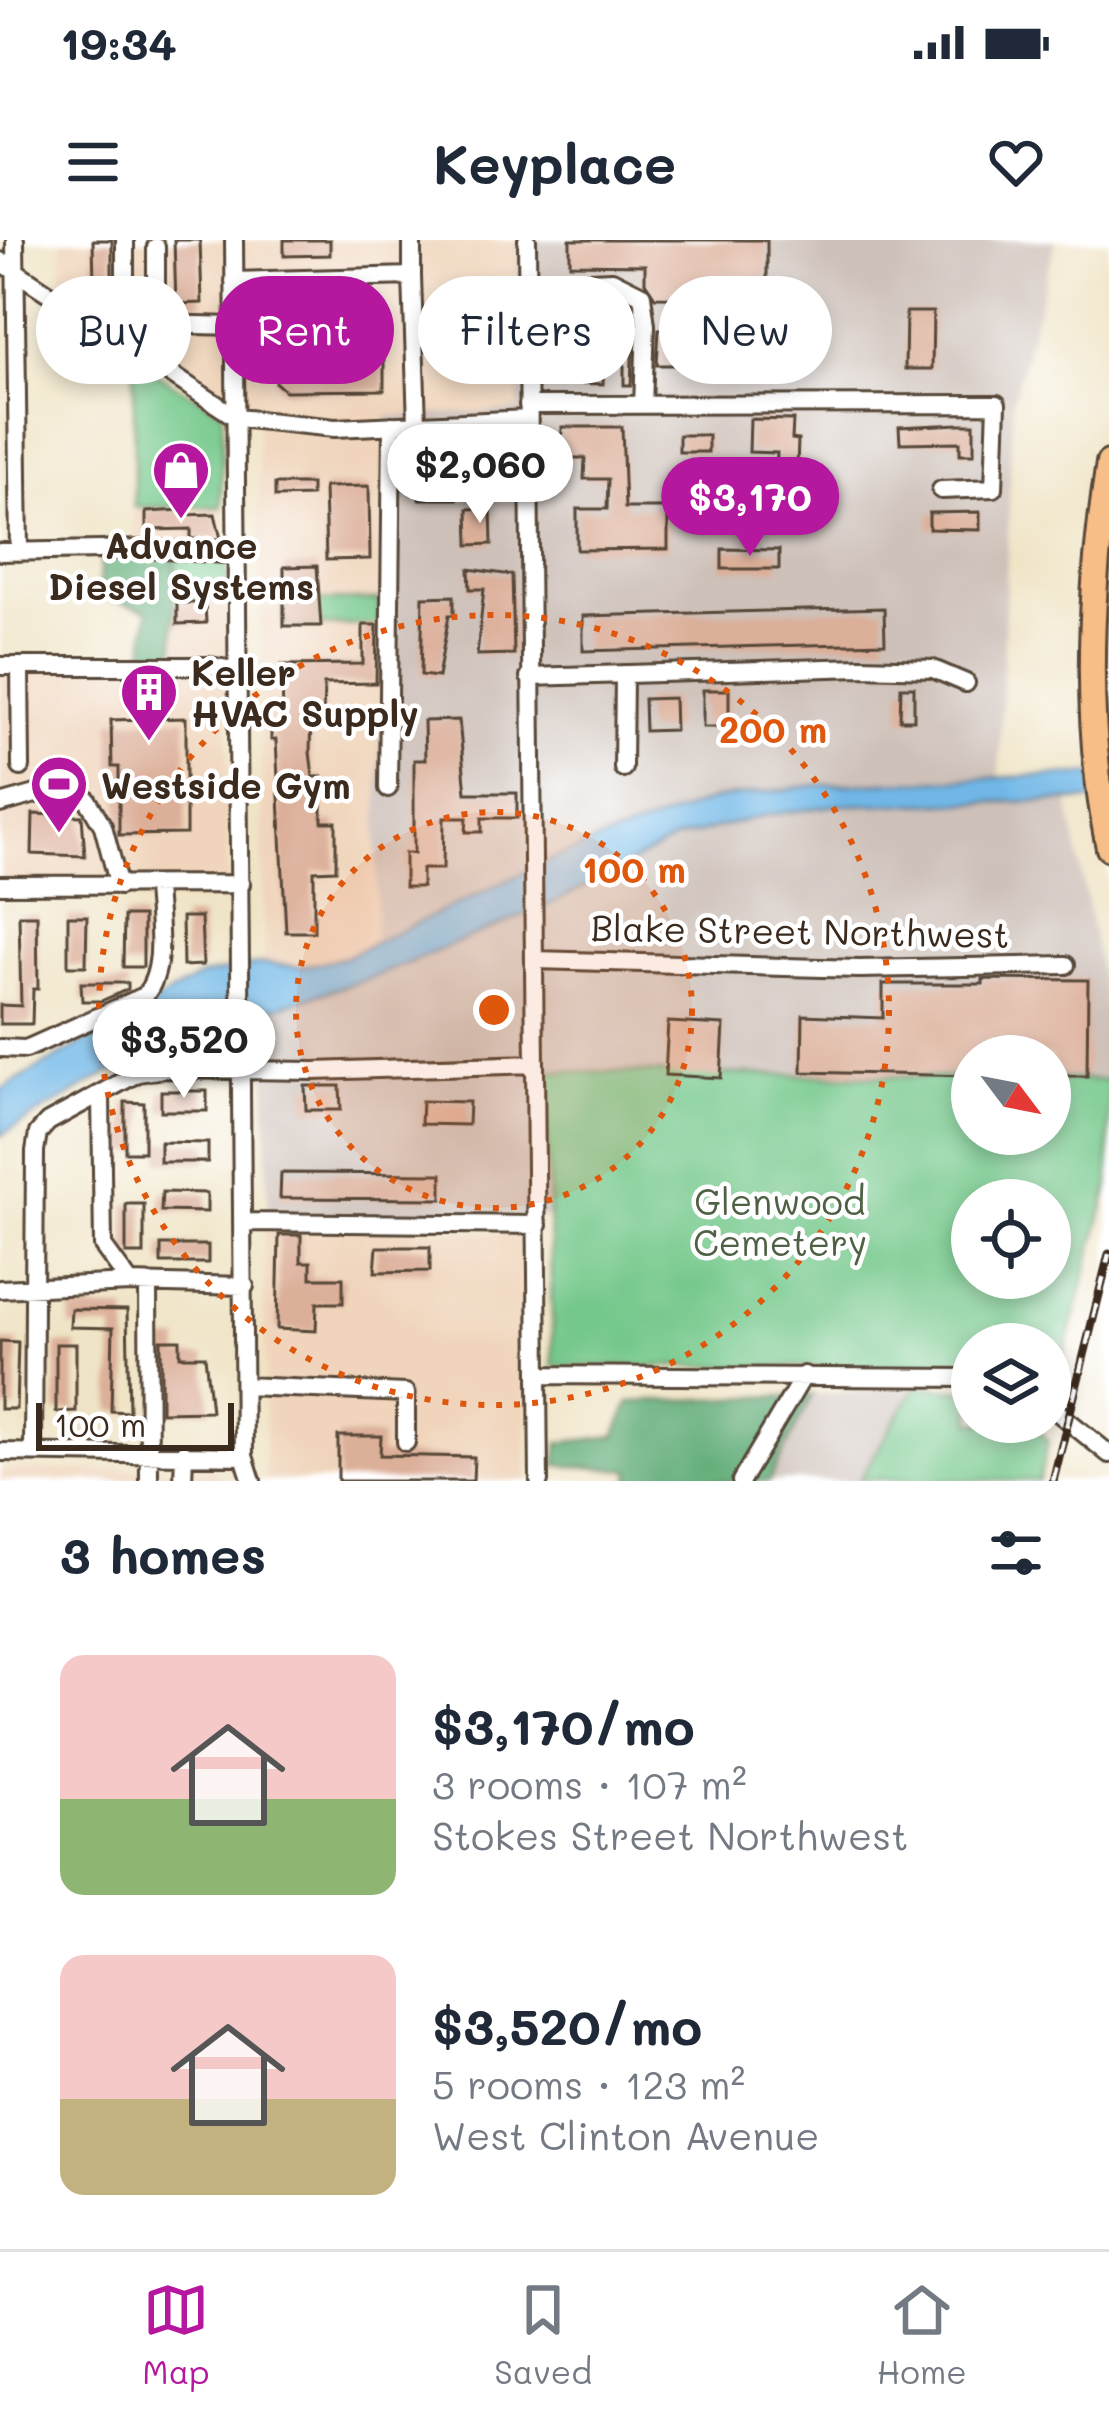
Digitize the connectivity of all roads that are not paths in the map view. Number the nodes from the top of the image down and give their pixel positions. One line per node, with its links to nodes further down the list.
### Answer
1 (15, 240): 7 (street)
2 (124, 240): 8 (street)
3 (234, 240): 10 (street)
4 (412, 240): 11 (street)
5 (527, 240): 12 (street)
6 (156, 247): 9 (street)
7 (8, 266): 14 (street); 26 (street)
8 (126, 276)
9 (156, 276)
10 (235, 276)
11 (412, 276): 13 (street); 22 (street)
12 (527, 276)
13 (394, 277)
14 (36, 285)
15 (635, 292): 19 (street)
16 (184, 384): 21 (street)
17 (236, 384): 21 (street)
18 (528, 384): 20 (street)
19 (643, 405): 20 (street); 25 (street)
20 (528, 412): 22 (street); 32 (street)
21 (237, 418): 23 (street); 27 (street)
22 (416, 424): 23 (street)
23 (392, 425): 38 (street)
24 (1109, 463): 40 (highway)
25 (941, 490)
26 (9, 552): 27 (street)
27 (240, 555): 30 (street)
28 (0, 666): 29 (street)
29 (20, 666): 30 (street); 35 (street)
30 (239, 671): 41 (street)
31 (624, 674): 32 (street); 33 (street); 37 (street)
32 (529, 677): 45 (street)
33 (966, 682)
34 (0, 709): 35 (street)
35 (21, 710): 36 (street)
36 (21, 766)
37 (622, 768)
38 (388, 788)
39 (0, 804): 44 (street)
40 (1109, 848)
41 (241, 884): 43 (street); 49 (street)
42 (0, 885): 44 (street)
43 (156, 885): 44 (street); 47 (street)
44 (119, 886)
45 (535, 960): 46 (street, Blake Street Northwest); 48 (street)
46 (1066, 964)
47 (0, 1048)
48 (535, 1064): 49 (street); 52 (street)
49 (242, 1072): 50 (street); 51 (street)
50 (101, 1096): 53 (street); 55 (street)
51 (245, 1222): 52 (street); 54 (street)
52 (538, 1225): 57 (street)
53 (139, 1283): 54 (street); 55 (street); 63 (street)
54 (245, 1286): 60 (street)
55 (37, 1288): 56 (street); 65 (street)
56 (0, 1289)
57 (540, 1376): 58 (street); 73 (street)
58 (804, 1376): 59 (street); 74 (street)
59 (951, 1378)
60 (245, 1386): 62 (street); 68 (street)
61 (1071, 1423): 67 (street)
62 (406, 1442)
63 (146, 1451): 65 (street); 66 (street); 69 (street)
64 (0, 1452): 65 (street)
65 (33, 1452)
66 (184, 1453): 68 (street); 70 (street)
67 (1109, 1454)
68 (244, 1456): 71 (street); 72 (street)
69 (149, 1481)
70 (183, 1481)
71 (235, 1481)
72 (252, 1481)
73 (539, 1481)
74 (741, 1481)

